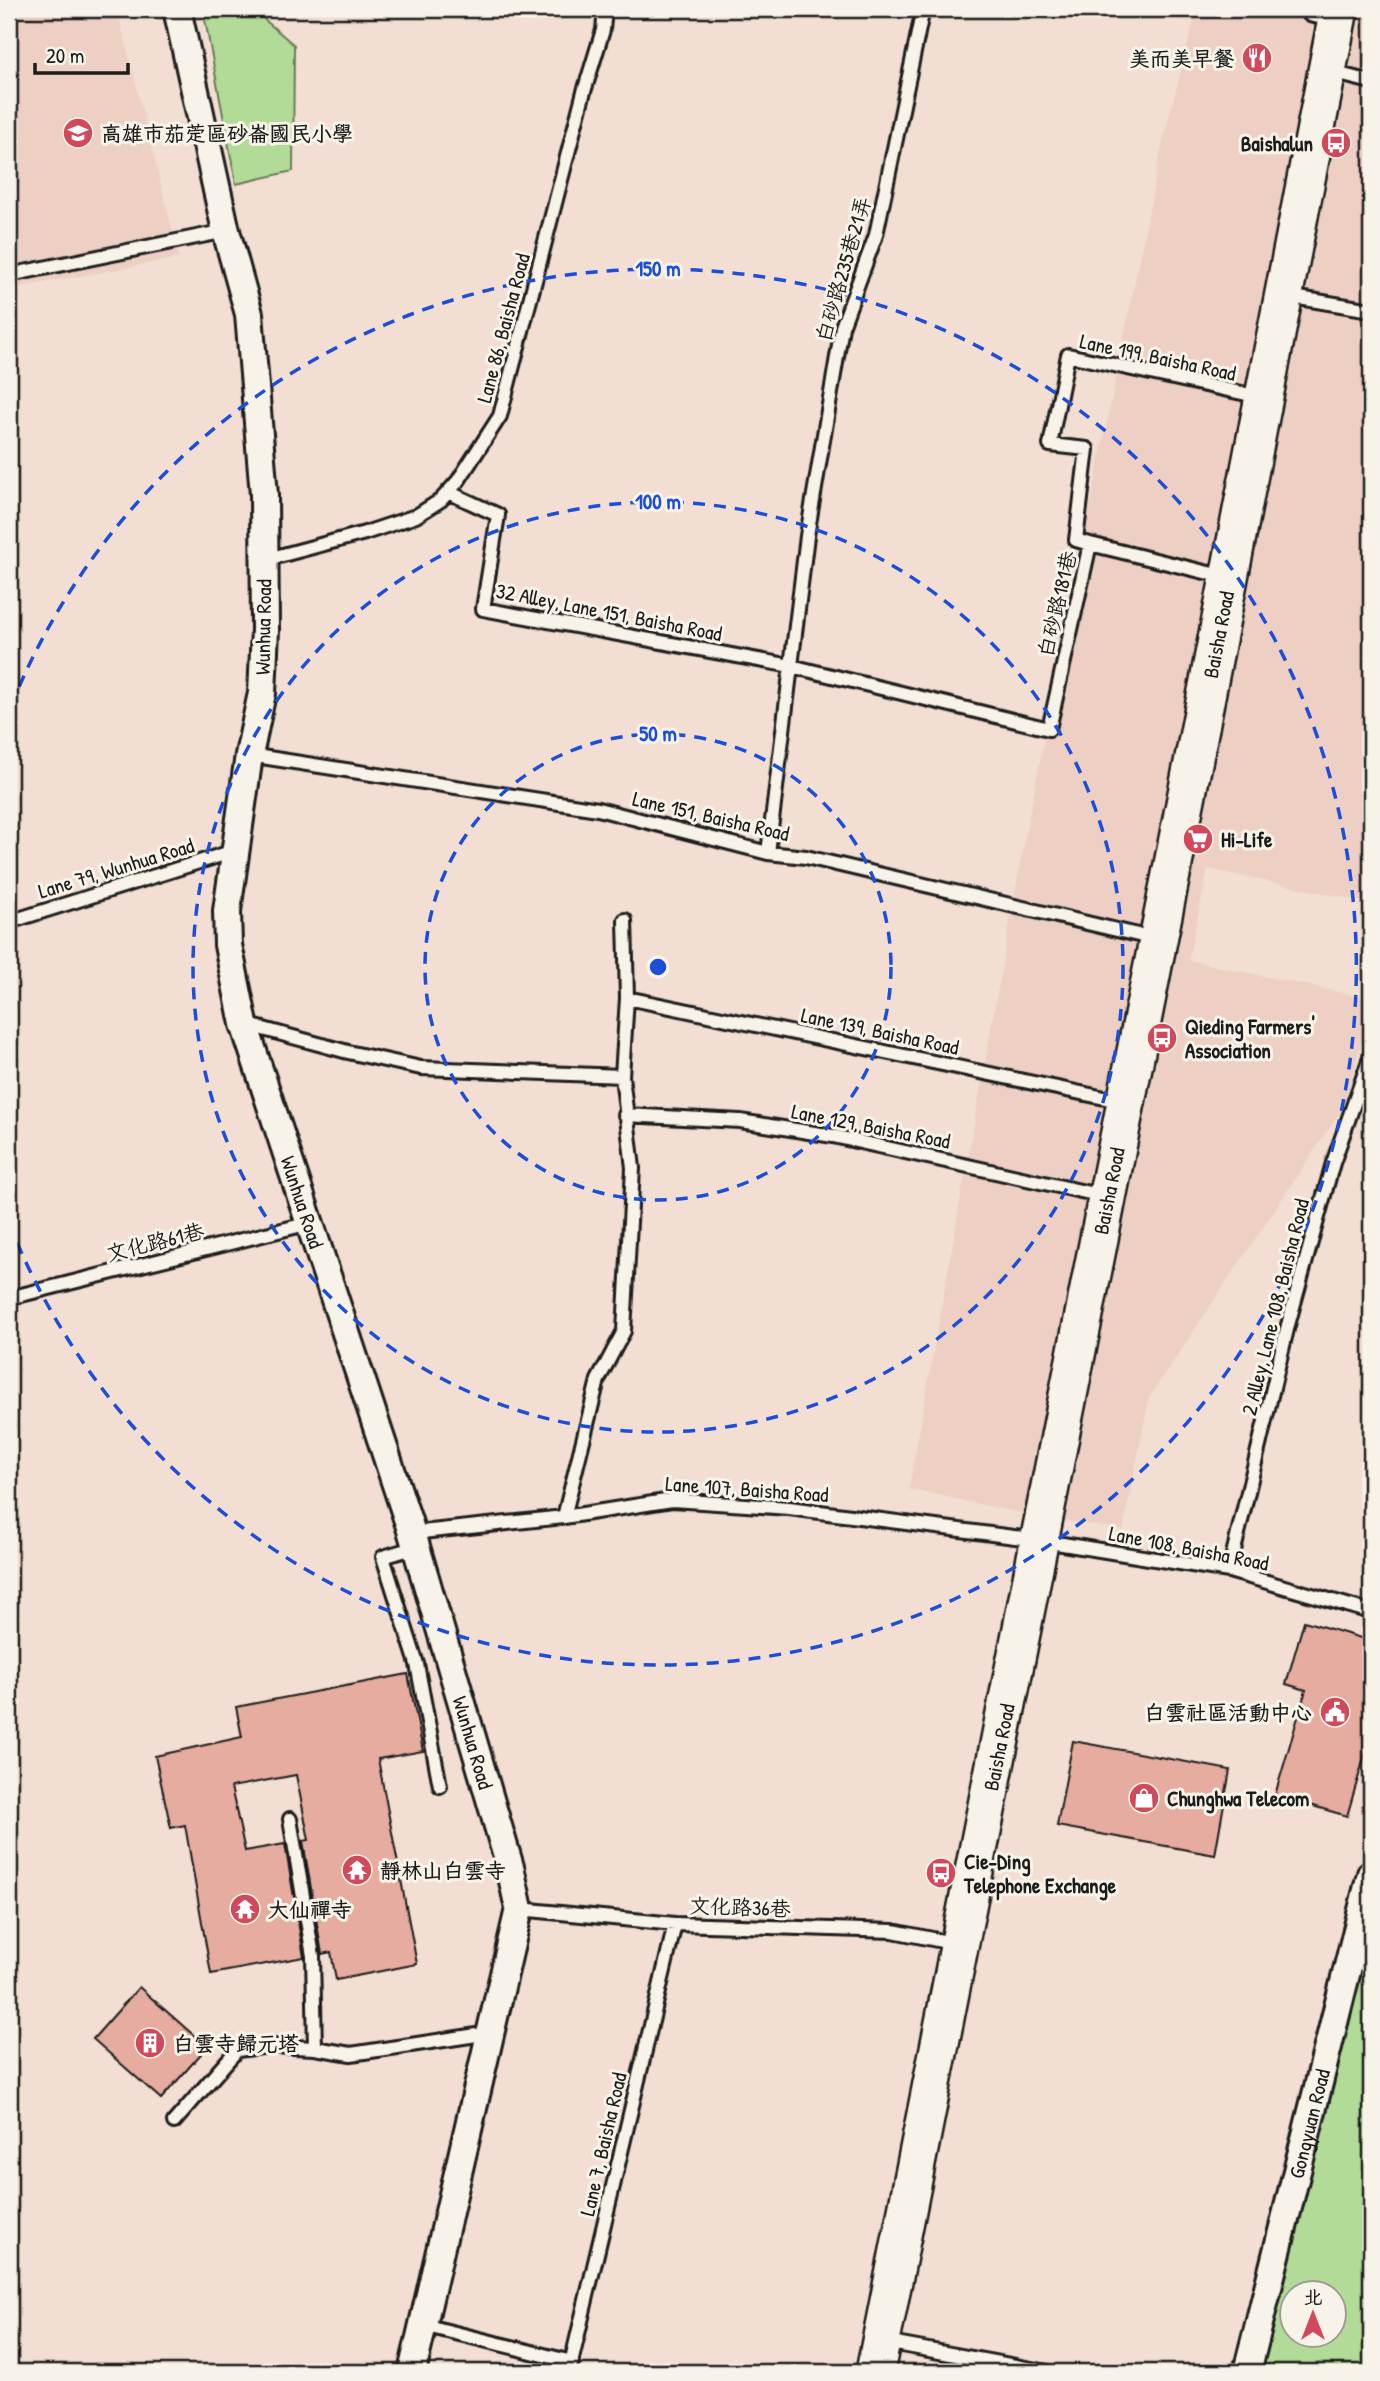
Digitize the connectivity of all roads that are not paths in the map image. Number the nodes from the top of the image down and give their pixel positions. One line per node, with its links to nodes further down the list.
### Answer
1 (177, 9): 7 (street, Wunhua Road)
2 (605, 9): 12 (lane, Lane 86, Baisha Road)
3 (923, 9): 16 (lane, 白砂路235巷21弄)
4 (1331, 10): 5 (street, Baisha Road)
5 (1327, 71): 6 (lane); 9 (street, Baisha Road)
6 (1371, 82)
7 (226, 231): 8 (lane); 14 (street, Wunhua Road)
8 (9, 275)
9 (1283, 295): 10 (lane); 11 (street, Baisha Road)
10 (1371, 310)
11 (1264, 398): 13 (lane, Lane 199, Baisha Road); 15 (street, Baisha Road)
12 (447, 492): 14 (lane, Lane 86, Baisha Road); 16 (lane, 32 Alley, Lane 151, Baisha Road)
13 (1090, 544): 15 (lane, 白砂路181巷); 17 (lane, 白砂路181巷)
14 (263, 560): 18 (street, Wunhua Road)
15 (1228, 578): 23 (street, Baisha Road)
16 (792, 666): 17 (lane, 32 Alley, Lane 151, Baisha Road); 20 (lane)
17 (1049, 729)
18 (249, 755): 19 (street, Wunhua Road); 20 (lane, Lane 151, Baisha Road)
19 (234, 851): 22 (lane, Lane 79, Wunhua Road); 25 (street, Wunhua Road)
20 (768, 853): 23 (lane, Lane 151, Baisha Road)
21 (625, 920): 24 (lane)
22 (9, 922)
23 (1158, 939): 28 (street, Baisha Road)
24 (627, 998): 27 (lane); 28 (lane, Lane 139, Baisha Road)
25 (244, 1024): 27 (lane); 31 (street, Wunhua Road)
26 (1371, 1055): 36 (lane, 2 Alley, Lane 108, Baisha Road)
27 (622, 1076): 29 (lane)
28 (1125, 1102): 30 (street, Baisha Road)
29 (625, 1115): 30 (lane, Lane 129, Baisha Road); 33 (lane)
30 (1107, 1196): 35 (street, Baisha Road)
31 (310, 1223): 32 (lane, 文化路61巷); 34 (street, Wunhua Road)
32 (9, 1298)
33 (564, 1517): 34 (lane, Lane 107, Baisha Road); 35 (lane, Lane 107, Baisha Road)
34 (414, 1540): 38 (lane, Lane 107, Baisha Road); 41 (street, Wunhua Road)
35 (1038, 1540): 36 (lane, Lane 108, Baisha Road); 43 (street, Baisha Road)
36 (1229, 1571): 37 (lane, Lane 108, Baisha Road)
37 (1371, 1612)
38 (440, 1786)
39 (290, 1819): 45 (lane)
40 (1371, 1874): 52 (street, Gongyuan Road)
41 (519, 1909): 42 (lane, 文化路36巷); 44 (street, Wunhua Road)
42 (675, 1924): 43 (lane, 文化路36巷); 49 (lane, Lane 7, Baisha Road)
43 (960, 1944): 48 (street, Baisha Road)
44 (491, 2033): 45 (lane); 47 (street, Wunhua Road)
45 (315, 2048): 46 (lane)
46 (174, 2122)
47 (423, 2325): 49 (lane); 50 (street, Wunhua Road)
48 (878, 2357): 51 (lane)
49 (571, 2367)
50 (412, 2372)
51 (1048, 2372)
52 (1247, 2372)

